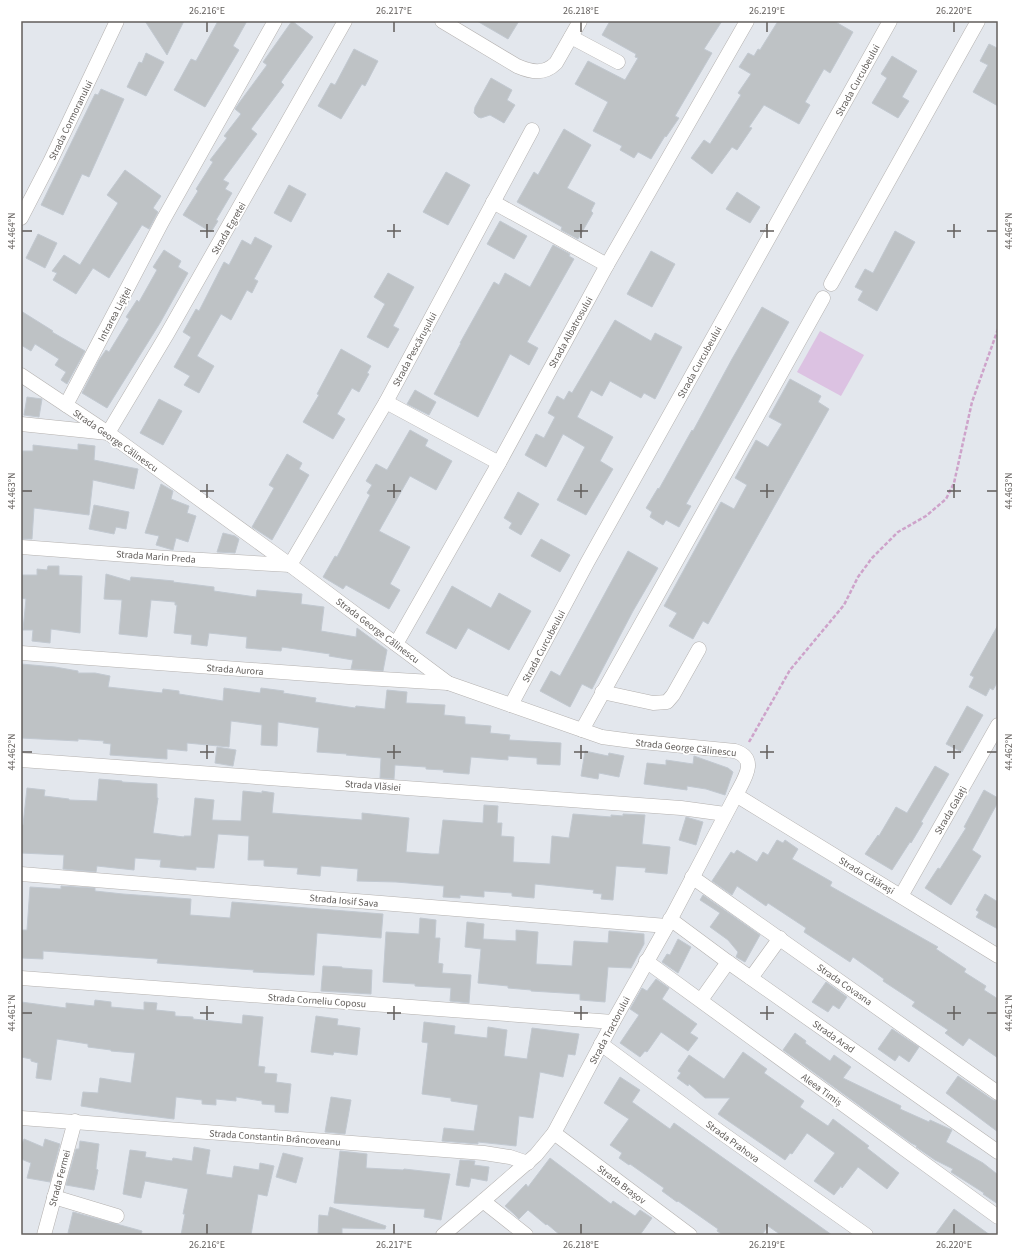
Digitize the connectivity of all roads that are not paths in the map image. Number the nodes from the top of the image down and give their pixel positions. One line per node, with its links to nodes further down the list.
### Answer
1 (117, 21): 13 (street, Strada Cormoranului)
2 (275, 21): 19 (street, Intrarea Lișiței)
3 (345, 21): 21 (street, Strada Egretei)
4 (442, 21): 9 (street)
5 (580, 21): 9 (street)
6 (746, 21): 14 (street, Strada Albatrosului)
7 (890, 21): 30 (street, Strada Curcubeului)
8 (978, 21): 15 (street)
9 (572, 37): 10 (street)
10 (618, 62)
11 (532, 130): 12 (street, Strada Pescărușului)
12 (493, 202): 14 (street); 18 (street, Strada Pescărușului)
13 (21, 218)
14 (607, 265): 22 (street, Strada Albatrosului)
15 (831, 284)
16 (823, 298): 29 (street)
17 (21, 375): 19 (street, Strada George Călinescu)
18 (386, 402): 22 (street); 24 (street, Strada Pescărușului)
19 (66, 405): 21 (street, Strada George Călinescu)
20 (21, 424): 21 (street)
21 (108, 433): 24 (street, Strada George Călinescu)
22 (499, 463): 25 (street, Strada Albatrosului)
23 (21, 546): 24 (street, Strada Marin Preda)
24 (290, 565): 25 (street, Strada George Călinescu)
25 (396, 644): 28 (street, Strada George Călinescu)
26 (699, 649): 29 (street)
27 (21, 653): 28 (street, Strada Aurora)
28 (448, 683): 30 (street, Strada George Călinescu)
29 (602, 692): 32 (street)
30 (511, 705): 32 (street, Strada George Călinescu)
31 (998, 726): 38 (street, Strada Galați)
32 (582, 730): 34 (street, Strada George Călinescu)
33 (21, 760): 35 (street, Strada Vlăsiei)
34 (736, 795): 35 (street, Strada Tractorului); 38 (street, Strada Călărași)
35 (725, 814): 37 (street, Strada Tractorului)
36 (21, 874): 39 (street, Strada Iosif Sava)
37 (692, 877): 39 (street, Strada Tractorului); 40 (street, Strada Covasna)
38 (901, 896): 41 (street, Strada Călărași)
39 (669, 923): 42 (street, Strada Tractorului); 43 (street, Strada Arad)
40 (780, 938): 45 (street); 49 (street, Strada Covasna)
41 (998, 956)
42 (646, 962): 46 (street, Aleea Timiș); 47 (street, Strada Tractorului)
43 (728, 962): 45 (street, Strada Arad); 46 (street)
44 (21, 978): 47 (street, Strada Corneliu Coposu)
45 (751, 978): 53 (street, Strada Arad)
46 (701, 1000): 58 (street, Aleea Timiș)
47 (613, 1022): 48 (street, Strada Tractorului)
48 (601, 1044): 52 (street, Strada Tractorului); 63 (street, Strada Prahova)
49 (998, 1093)
50 (21, 1118): 51 (street, Strada Constantin Brâncoveanu)
51 (74, 1121): 54 (street, Strada Constantin Brâncoveanu); 55 (street, Strada Fermei)
52 (554, 1133): 54 (street, Strada Tractorului); 62 (street, Strada Brașov)
53 (998, 1152)
54 (528, 1162): 56 (street, Strada Tractorului)
55 (54, 1198): 57 (street); 59 (street, Strada Fermei)
56 (483, 1201): 60 (street, Strada Tractorului); 61 (street)
57 (117, 1216)
58 (998, 1217)
59 (44, 1235)
60 (443, 1235)
61 (526, 1235)
62 (690, 1235)
63 (866, 1235)

